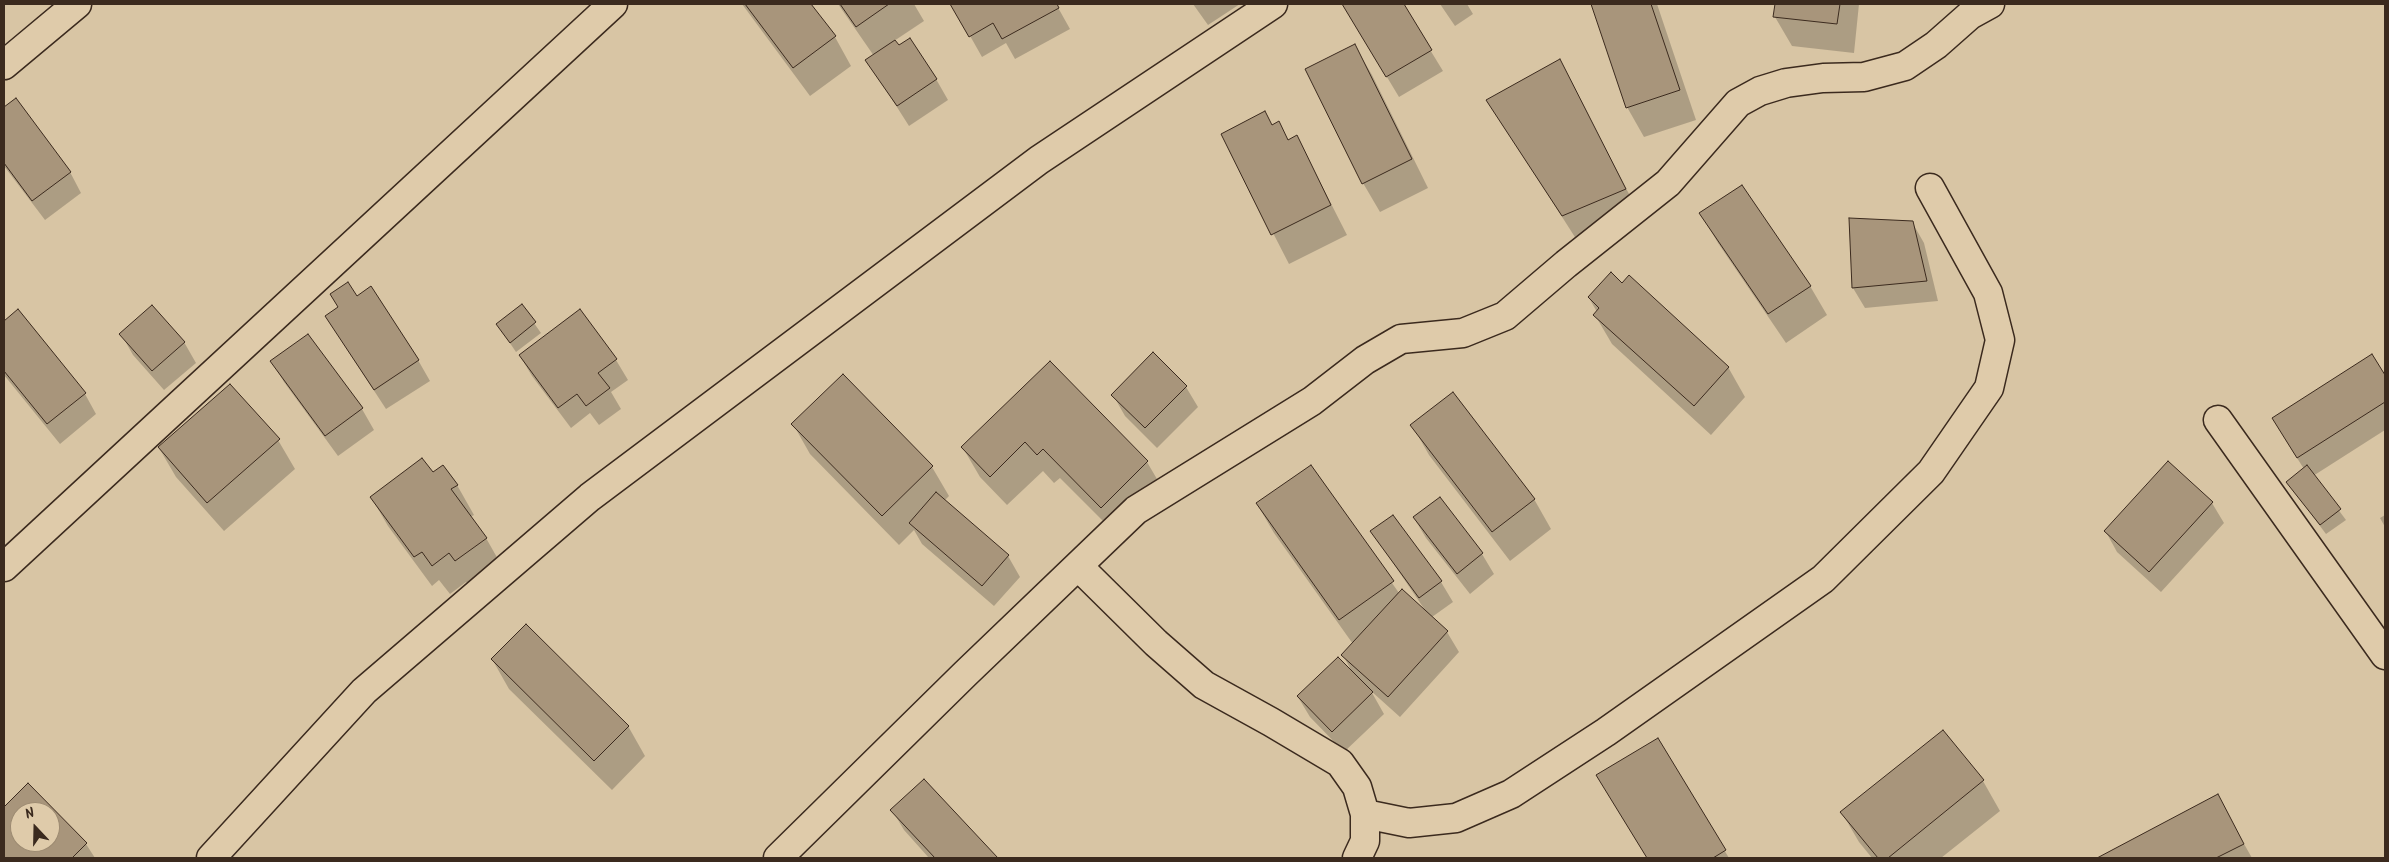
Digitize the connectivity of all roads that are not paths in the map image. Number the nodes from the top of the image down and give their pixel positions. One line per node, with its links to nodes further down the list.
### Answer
1 (76, 4): 5 (street)
2 (613, 4): 9 (street)
3 (1273, 4): 12 (street)
4 (1990, 4): 8 (street)
5 (4, 65)
6 (1930, 188): 11 (street)
7 (2218, 420): 10 (street)
8 (1078, 566): 11 (street); 13 (street)
9 (4, 567)
10 (2385, 655)
11 (1364, 814): 14 (street)
12 (211, 858)
13 (778, 858)
14 (1357, 858)

